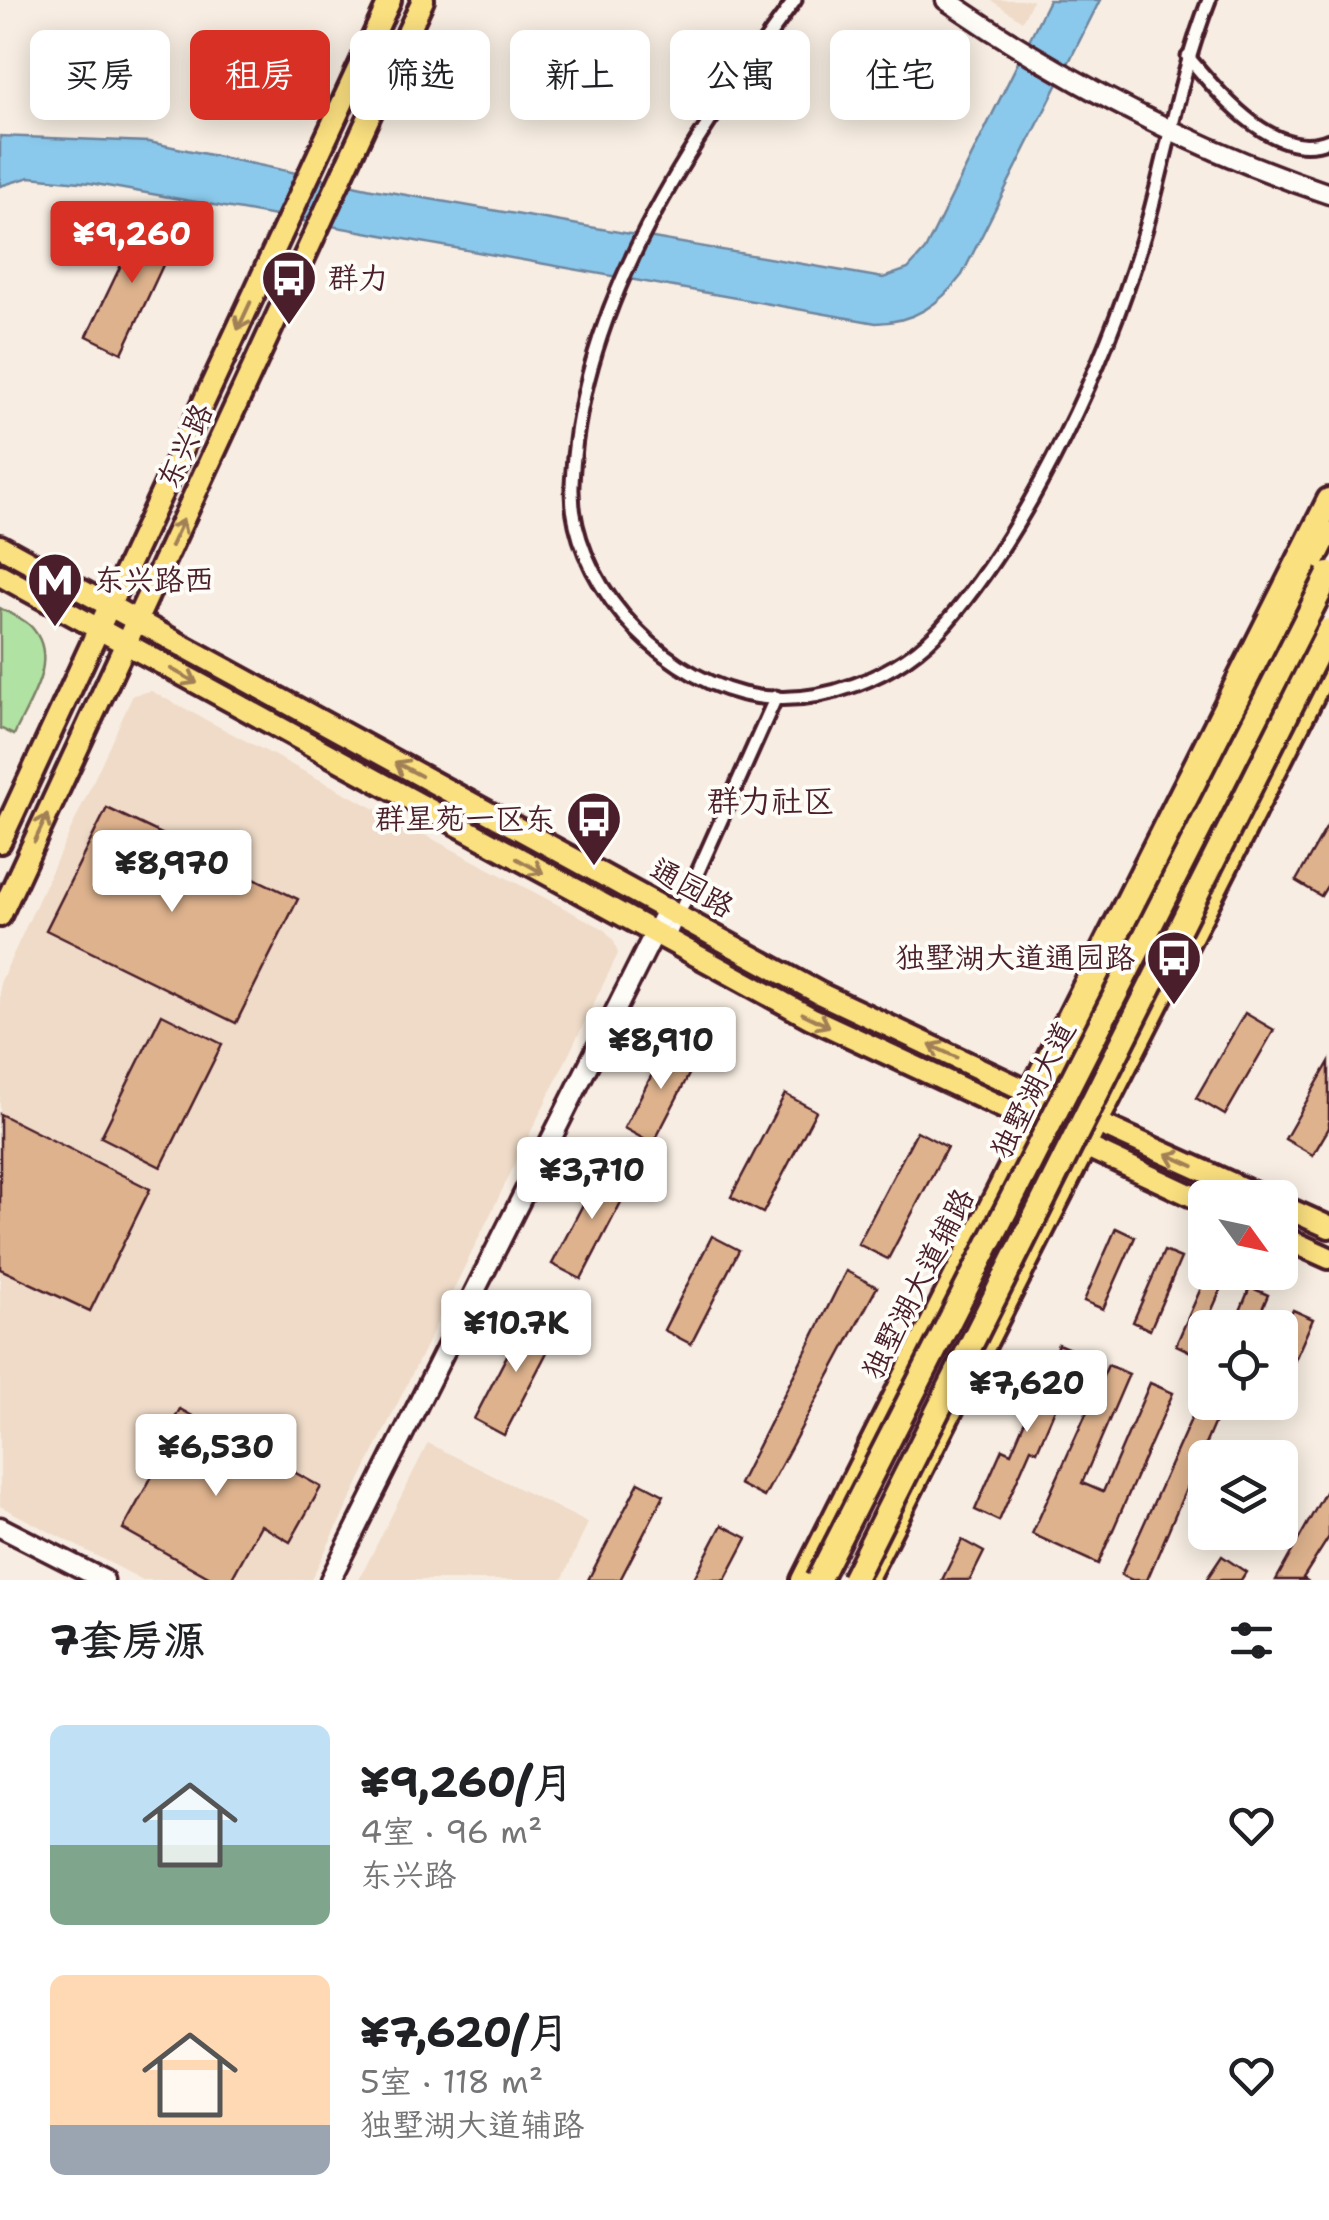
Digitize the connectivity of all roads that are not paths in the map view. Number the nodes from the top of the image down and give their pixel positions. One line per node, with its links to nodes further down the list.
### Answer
1 (390, 0): 15 (main road, 东兴路, one-way to 15)
2 (423, 0): 16 (main road, 东兴路, one-way to 2)
3 (795, 0): 21 (street)
4 (946, 0): 7 (street)
5 (1210, 0): 6 (street)
6 (1188, 56): 7 (street); 8 (street)
7 (1171, 132): 9 (street); 21 (street)
8 (1329, 140)
9 (1329, 194)
10 (1329, 500): 22 (highway)
11 (1329, 532): 22 (main road)
12 (0, 546): 15 (main road, 通园路)
13 (1329, 574): 45 (highway, 独墅湖大道, bridge)
14 (0, 575): 17 (main road, 通园路)
15 (110, 607): 16 (main road, 通园路); 17 (main road, 东兴路)
16 (137, 622): 19 (main road, 东兴路); 26 (main road, 通园路, one-way to 16)
17 (98, 630): 19 (main road, 通园路); 23 (main road, 东兴路)
18 (1329, 630): 46 (highway, 独墅湖大道, bridge)
19 (125, 644): 27 (main road, 东兴路, one-way to 19); 28 (main road, 通园路, one-way to 28)
20 (1329, 665): 31 (main road)
21 (776, 697): 26 (street)
22 (1178, 816): 24 (highway); 25 (main road); 30 (main road)
23 (0, 842)
24 (1150, 856): 25 (highway); 29 (highway)
25 (1147, 896): 29 (main road)
26 (674, 912): 28 (street); 29 (main road, 通园路, one-way to 26)
27 (0, 916)
28 (660, 938): 32 (main road, 通园路, one-way to 32); 43 (street)
29 (1038, 1096): 30 (main road, 通园路); 32 (highway)
30 (1067, 1109): 31 (main road, 通园路); 33 (main road)
31 (1097, 1123): 34 (main road); 35 (main road, 通园路, one-way to 31)
32 (1032, 1124): 33 (main road, 通园路); 44 (main road, 独墅湖大道辅路)
33 (1055, 1134): 34 (main road, 通园路)
34 (1085, 1148): 36 (main road, 通园路); 47 (main road)
35 (1224, 1180)
36 (1188, 1194)
37 (1298, 1213): 38 (main road)
38 (1329, 1227)
39 (1298, 1244): 40 (main road)
40 (1329, 1258)
41 (0, 1527): 42 (street)
42 (104, 1580)
43 (330, 1580)
44 (802, 1580)
45 (818, 1580)
46 (853, 1580)
47 (866, 1580)

